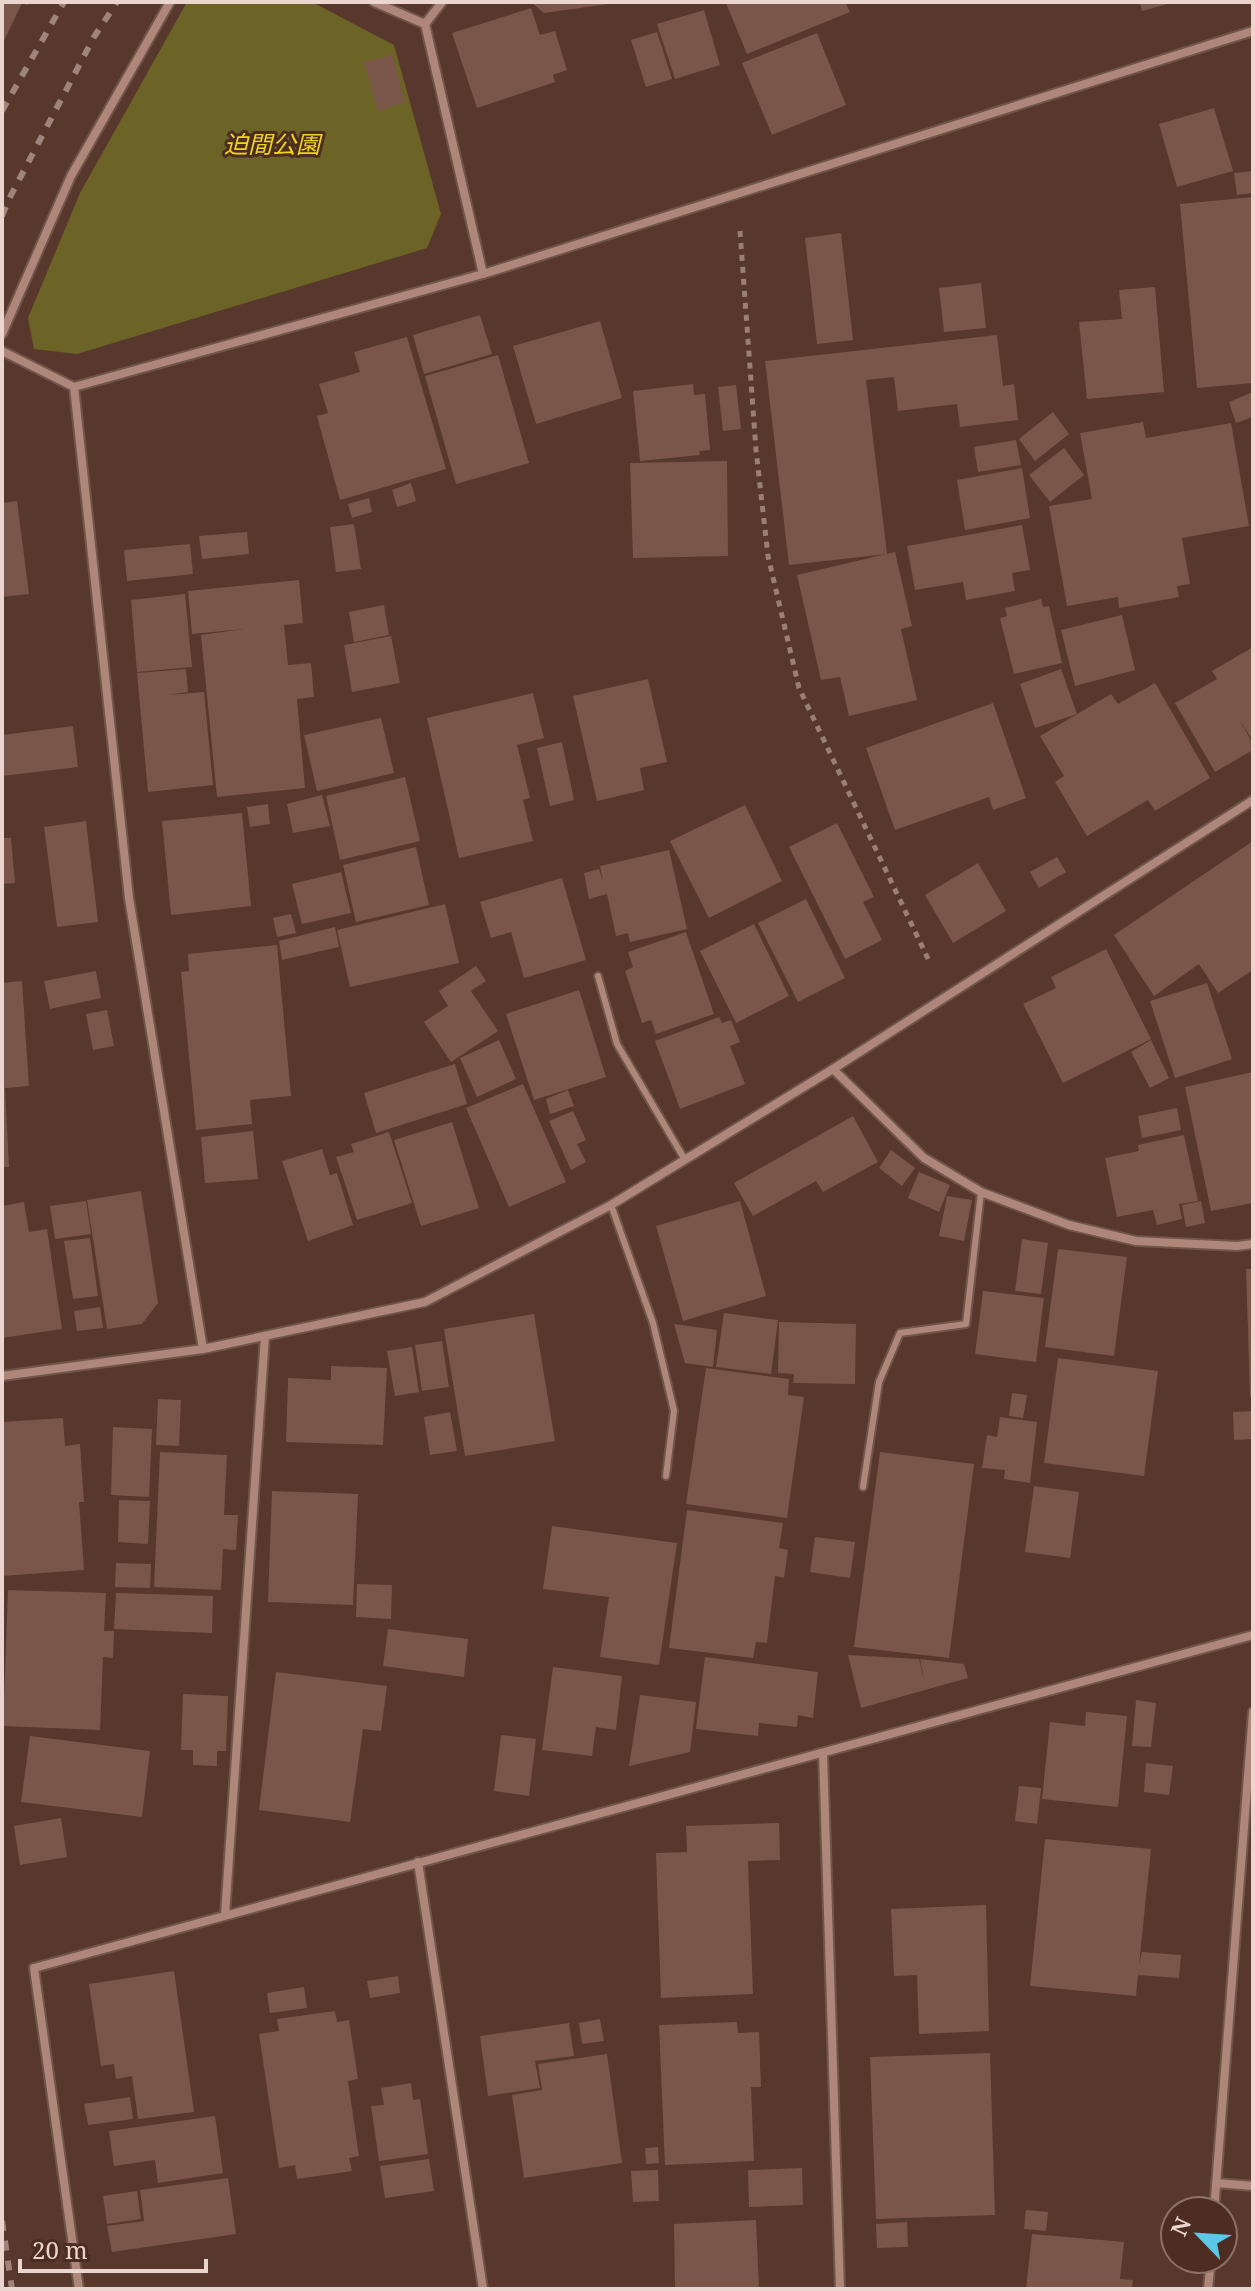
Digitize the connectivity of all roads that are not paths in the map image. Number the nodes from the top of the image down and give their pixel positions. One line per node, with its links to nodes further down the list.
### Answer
1 (170, 2): 7 (street)
2 (374, 2): 4 (street)
3 (442, 2): 4 (street)
4 (425, 24): 6 (street)
5 (1253, 31): 6 (street)
6 (483, 274): 9 (street)
7 (2, 334)
8 (2, 351): 9 (street)
9 (74, 387): 18 (street)
10 (1253, 800): 12 (street)
11 (598, 976): 13 (lane)
12 (833, 1069): 13 (street); 14 (street)
13 (685, 1160): 15 (street)
14 (981, 1192): 16 (street); 21 (lane)
15 (611, 1205): 17 (street); 20 (lane)
16 (1253, 1244)
17 (265, 1336): 18 (street); 26 (street)
18 (203, 1349): 19 (street)
19 (2, 1376)
20 (666, 1476)
21 (863, 1487)
22 (1253, 1635): 24 (street)
23 (1253, 1712): 27 (street)
24 (823, 1753): 25 (street); 32 (street)
25 (418, 1862): 26 (street); 31 (street)
26 (225, 1915): 30 (street)
27 (1216, 2183): 28 (street); 29 (street)
28 (1253, 2186)
29 (1215, 2195)
30 (79, 2289)
31 (483, 2289)
32 (840, 2289)

